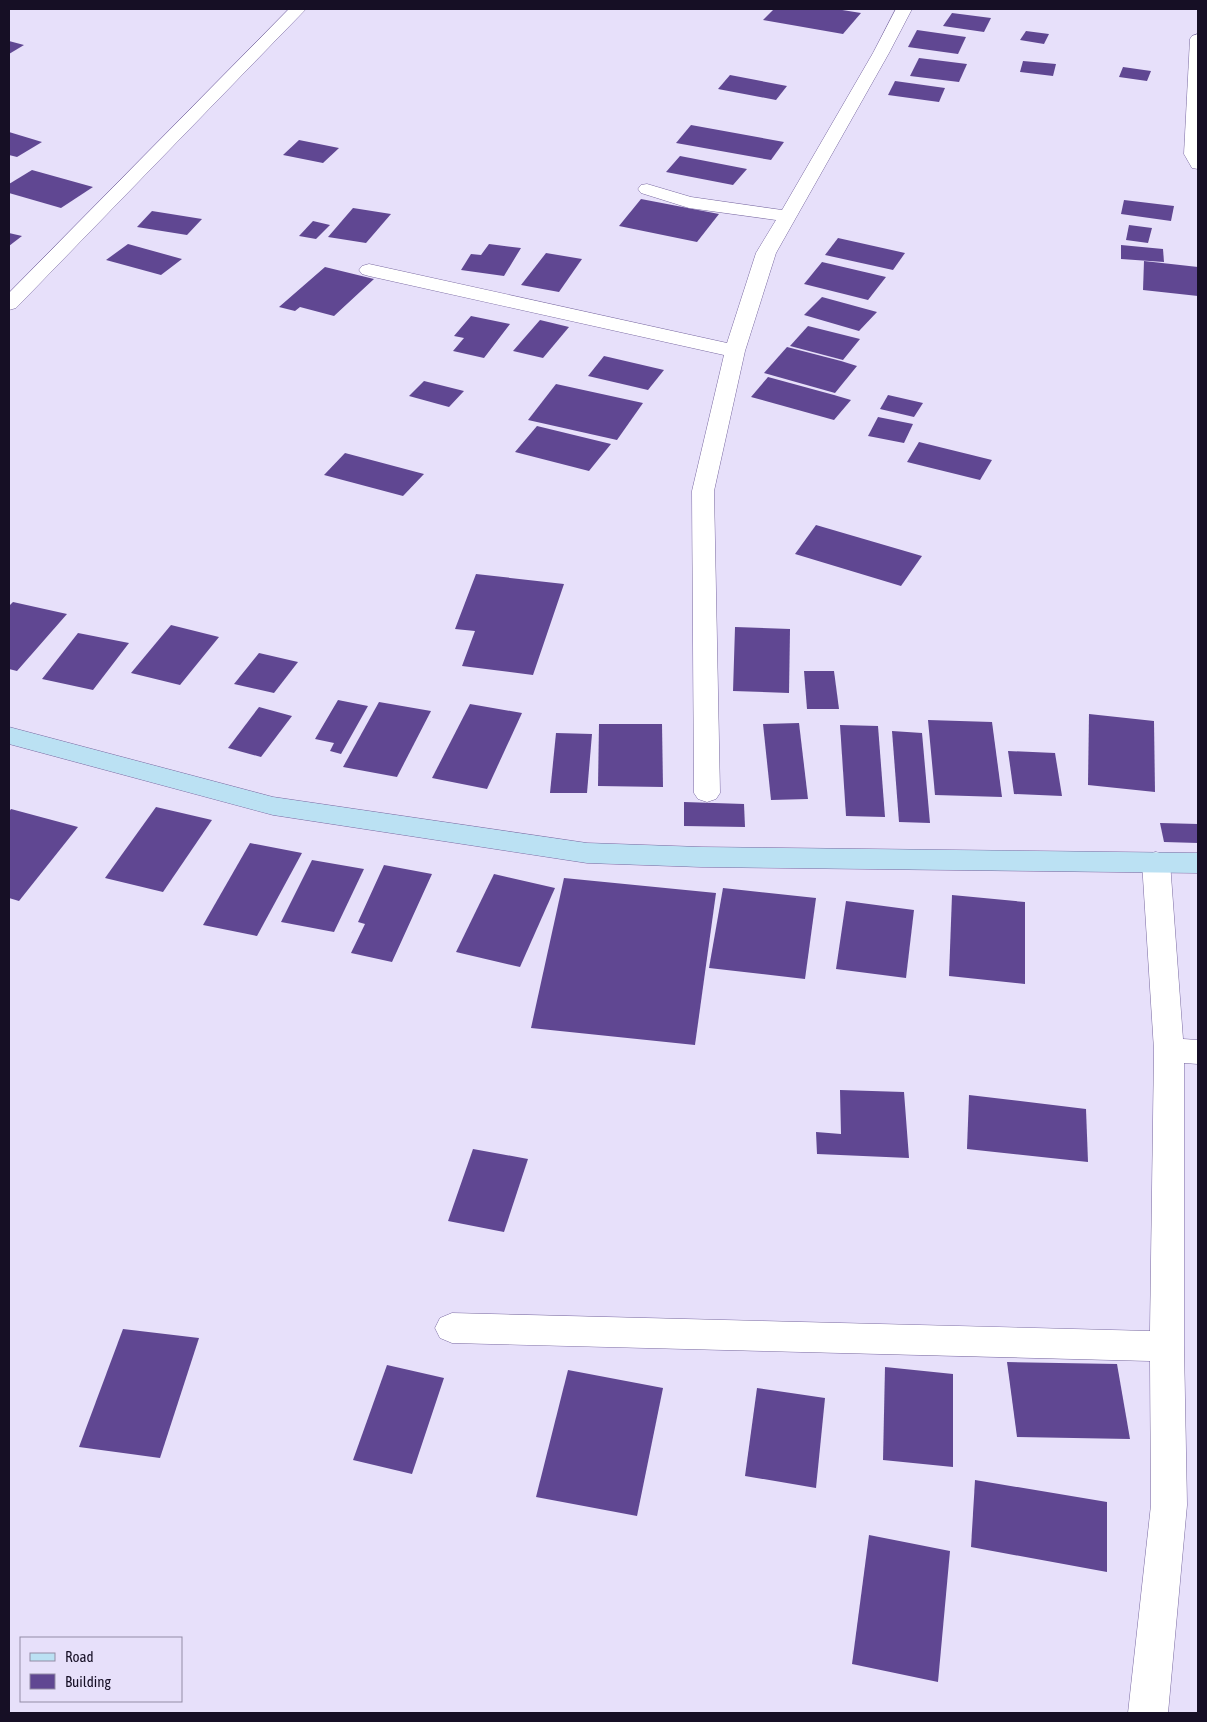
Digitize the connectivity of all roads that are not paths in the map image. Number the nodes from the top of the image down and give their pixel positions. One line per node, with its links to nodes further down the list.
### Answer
1 (298, 9): 8 (street)
2 (904, 9): 6 (street)
3 (1198, 39): 4 (street)
4 (1198, 164)
5 (647, 189): 6 (street)
6 (787, 216): 9 (street)
7 (369, 270): 9 (street)
8 (9, 304)
9 (735, 351): 11 (street)
10 (9, 736): 12 (street)
11 (707, 793)
12 (1156, 862): 13 (street); 14 (street)
13 (1198, 863)
14 (1184, 1051): 16 (street)
15 (452, 1328): 16 (street)
16 (1167, 1346): 17 (street)
17 (1148, 1713)

